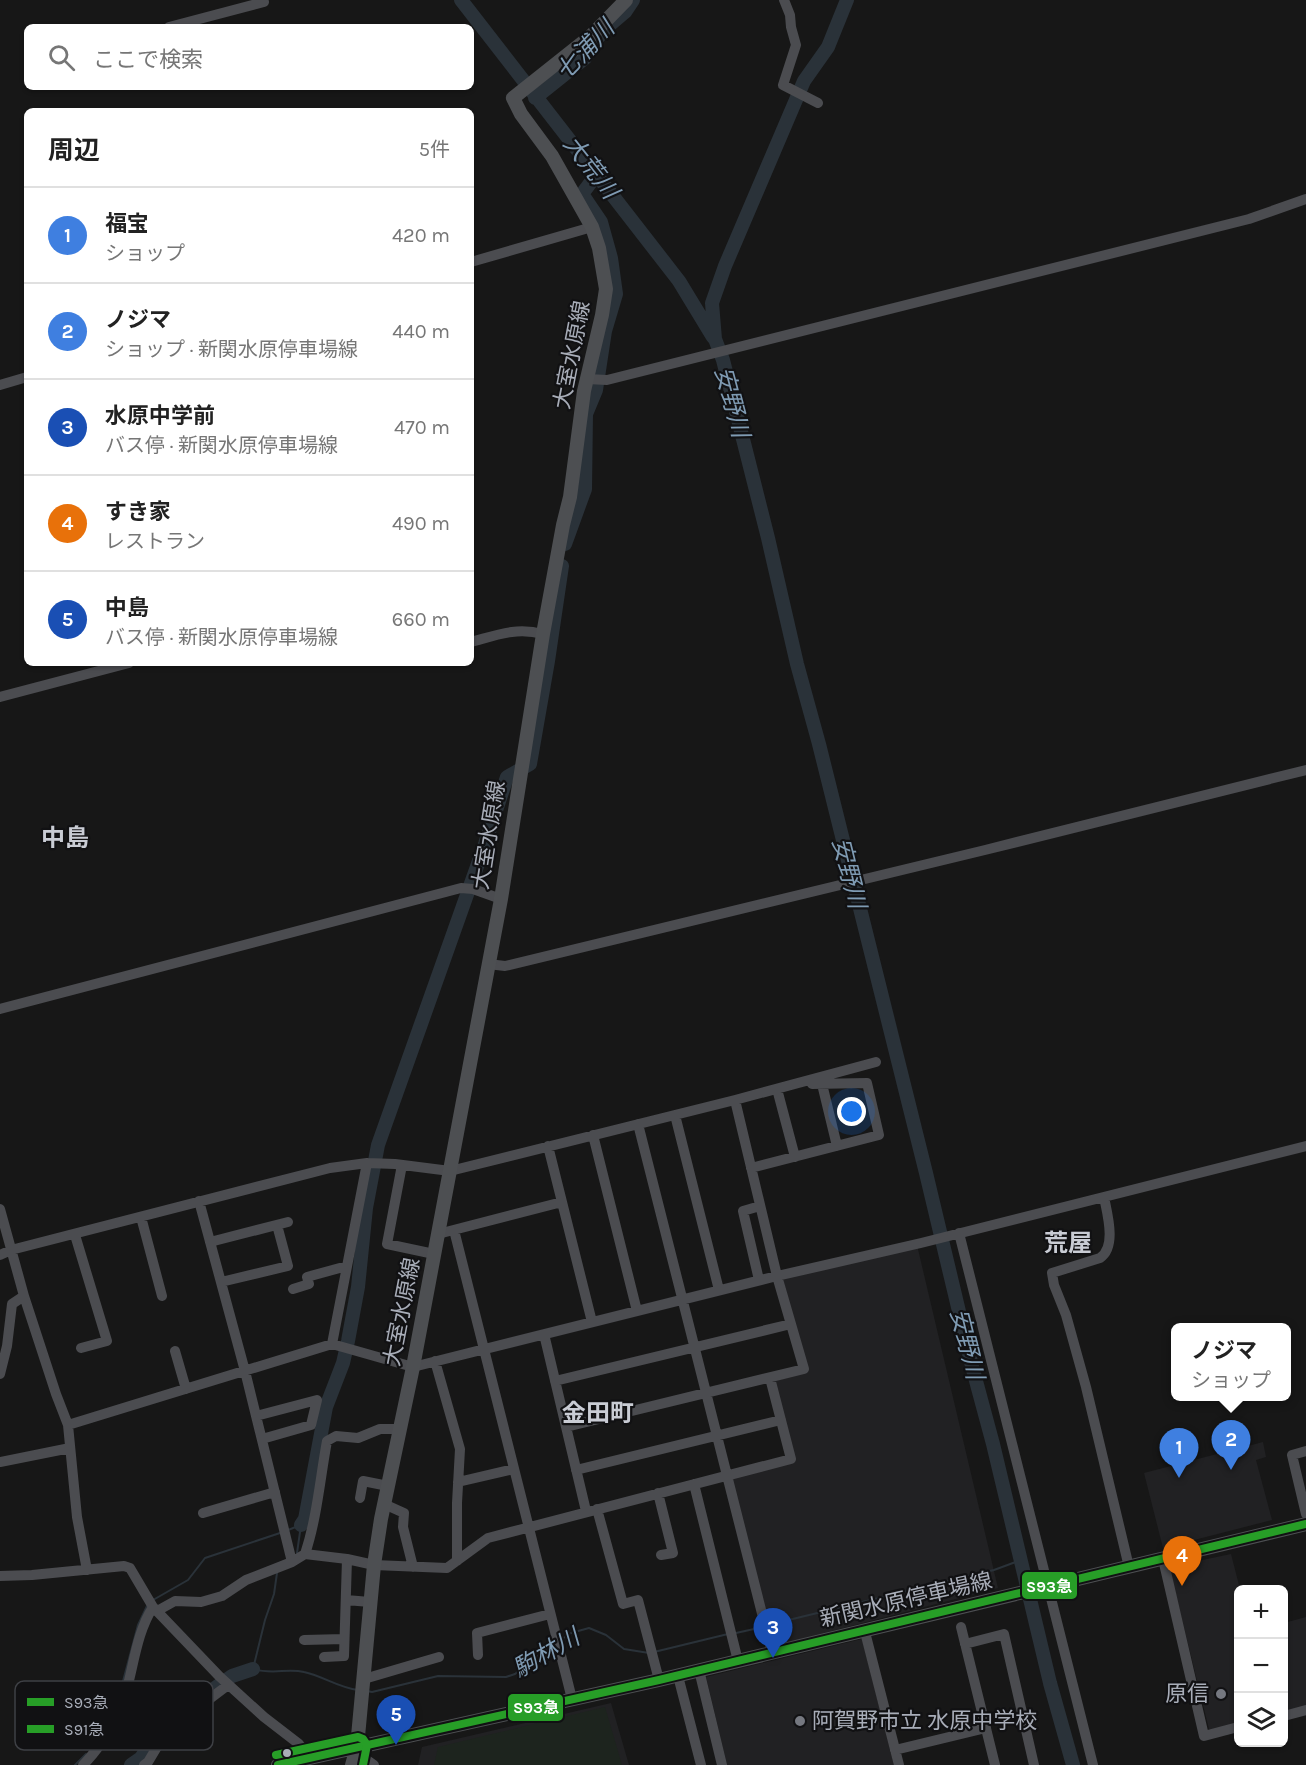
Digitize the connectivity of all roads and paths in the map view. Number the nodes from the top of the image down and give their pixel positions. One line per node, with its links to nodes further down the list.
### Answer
1 (626, 0): 7 (main road, 大室水原線)
2 (784, 0): 5 (street)
3 (264, 2): 4 (street)
4 (180, 24)
5 (816, 101)
6 (1306, 199): 10 (street)
7 (592, 227): 8 (street); 10 (main road, 大室水原線)
8 (474, 261)
9 (24, 378): 11 (street)
10 (593, 379): 12 (main road, 大室水原線)
11 (0, 385)
12 (543, 634): 13 (street); 17 (main road, 大室水原線)
13 (474, 641)
14 (118, 666): 15 (street)
15 (0, 697)
16 (1306, 770): 18 (street)
17 (501, 899): 18 (main road, 大室水原線); 19 (street)
18 (488, 964): 35 (main road, 大室水原線)
19 (0, 1009)
20 (876, 1062): 21 (street)
21 (797, 1084): 22 (street); 23 (street)
22 (822, 1084): 29 (street); 29 (street)
23 (777, 1089): 24 (street); 31 (street)
24 (735, 1100): 25 (street); 34 (street)
25 (675, 1115): 26 (street); 55 (street)
26 (638, 1124): 27 (street); 58 (street)
27 (593, 1135): 28 (street); 59 (street)
28 (548, 1146): 35 (street); 38 (street)
29 (837, 1146): 31 (street)
30 (1306, 1146): 36 (street)
31 (795, 1157): 34 (street)
32 (367, 1162): 33 (street); 37 (street); 50 (street)
33 (402, 1165): 35 (street); 48 (street)
34 (751, 1168): 39 (street)
35 (450, 1171): 44 (main road, 大室水原線)
36 (1104, 1197): 43 (street); 110 (street)
37 (199, 1201): 41 (street); 46 (street)
38 (562, 1202): 42 (street); 60 (street)
39 (760, 1206): 51 (street); 52 (street)
40 (0, 1209): 47 (street)
41 (141, 1217): 45 (street); 57 (street)
42 (454, 1230): 44 (street); 66 (street)
43 (958, 1233): 51 (street); 113 (street)
44 (438, 1234): 48 (main road, 大室水原線)
45 (75, 1235): 47 (street); 65 (street)
46 (210, 1242): 53 (street); 53 (street)
47 (11, 1250): 49 (street); 56 (street)
48 (434, 1254): 69 (main road, 大室水原線)
49 (0, 1255)
50 (347, 1266): 54 (street); 63 (street)
51 (777, 1276): 52 (street); 61 (street)
52 (759, 1280): 55 (street)
53 (221, 1282): 70 (street)
54 (293, 1289)
55 (718, 1290): 58 (street)
56 (24, 1296): 71 (street); 78 (street)
57 (162, 1296)
58 (682, 1299): 59 (street); 64 (street)
59 (637, 1311): 60 (street)
60 (592, 1322): 62 (street)
61 (791, 1324): 64 (street); 72 (street)
62 (544, 1334): 66 (street); 73 (street)
63 (332, 1344): 69 (street); 70 (street)
64 (694, 1347): 73 (street); 75 (street)
65 (81, 1348)
66 (484, 1349): 68 (street); 86 (street)
67 (175, 1351): 74 (street)
68 (435, 1361): 69 (street); 89 (street)
69 (413, 1367): 80 (main road, 大室水原線)
70 (244, 1371): 74 (street); 76 (street)
71 (0, 1374)
72 (770, 1378): 75 (street); 77 (street)
73 (555, 1381): 79 (street)
74 (186, 1389): 78 (street)
75 (706, 1393): 79 (street); 81 (street)
76 (256, 1416): 82 (street); 82 (street)
77 (781, 1420): 81 (street); 88 (street)
78 (68, 1425): 83 (street)
79 (566, 1427): 87 (street)
80 (400, 1429): 91 (main road, 大室水原線); 102 (street)
81 (717, 1436): 87 (street); 88 (street)
82 (262, 1439): 92 (street)
83 (70, 1448): 85 (street); 111 (street)
84 (1306, 1451): 99 (street)
85 (0, 1462)
86 (514, 1469): 89 (street); 101 (street)
87 (576, 1470): 97 (street)
88 (727, 1475): 90 (street); 124 (street)
89 (458, 1482): 106 (street)
90 (694, 1484): 93 (street); 129 (street)
91 (387, 1486): 94 (street); 95 (main road, 大室水原線)
92 (275, 1492): 98 (street); 107 (street)
93 (658, 1493): 96 (street); 103 (street)
94 (360, 1498)
95 (384, 1504): 108 (main road, 大室水原線); 109 (street)
96 (597, 1509): 97 (street); 133 (street)
97 (586, 1511): 101 (street)
98 (203, 1513)
99 (1306, 1514)
100 (1306, 1524): 105 (main road, 新関水原停車場線)
101 (529, 1527): 106 (street); 117 (street)
102 (305, 1554): 104 (street); 107 (street)
103 (661, 1555)
104 (347, 1558): 108 (street); 114 (street)
105 (1163, 1558): 110 (main road, 新関水原停車場線); 141 (street)
106 (457, 1561): 109 (street)
107 (292, 1562): 116 (street)
108 (374, 1565): 109 (street); 115 (main road, 大室水原線)
109 (413, 1567)
110 (1129, 1567): 113 (main road, 新関水原停車場線)
111 (87, 1570): 112 (street); 116 (street)
112 (0, 1576)
113 (1047, 1588): 119 (main road, 新関水原停車場線); 157 (street)
114 (346, 1600): 115 (street); 120 (street)
115 (370, 1602): 125 (main road, 大室水原線)
116 (155, 1609): 134 (street); 135 (street)
117 (550, 1614): 126 (street); 137 (street)
118 (961, 1627): 122 (street)
119 (865, 1632): 124 (main road, 新関水原停車場線); 145 (street)
120 (344, 1639): 121 (street); 123 (street)
121 (304, 1640)
122 (965, 1644): 140 (street); 156 (street)
123 (344, 1652): 125 (street); 127 (street)
124 (772, 1653): 129 (main road, 新関水原停車場線)
125 (366, 1654): 132 (main road, 大室水原線)
126 (478, 1655)
127 (324, 1657)
128 (439, 1657): 132 (street)
129 (738, 1661): 130 (main road, 新関水原停車場線)
130 (699, 1670): 131 (main road, 新関水原停車場線); 153 (street)
131 (678, 1676): 133 (main road, 新関水原停車場線); 152 (street)
132 (364, 1678): 142 (main road, 大室水原線)
133 (659, 1680): 137 (main road, 新関水原停車場線)
134 (128, 1681)
135 (228, 1685): 136 (street); 146 (street)
136 (213, 1696)
137 (572, 1699): 142 (main road, 新関水原停車場線)
138 (1306, 1710): 139 (street)
139 (1288, 1715)
140 (986, 1728): 145 (street); 155 (street)
141 (1234, 1728)
142 (357, 1747): 146 (main road, 新関水原停車場線); 150 (main road); 151 (street)
143 (97, 1750): 147 (street)
144 (155, 1750): 148 (street)
145 (895, 1750): 154 (street)
146 (310, 1758): 149 (main road, 新関水原停車場線)
147 (83, 1765)
148 (144, 1765)
149 (278, 1765)
150 (352, 1765)
151 (374, 1765)
152 (702, 1765)
153 (722, 1765)
154 (899, 1765)
155 (995, 1765)
156 (1034, 1765)
157 (1093, 1765)

